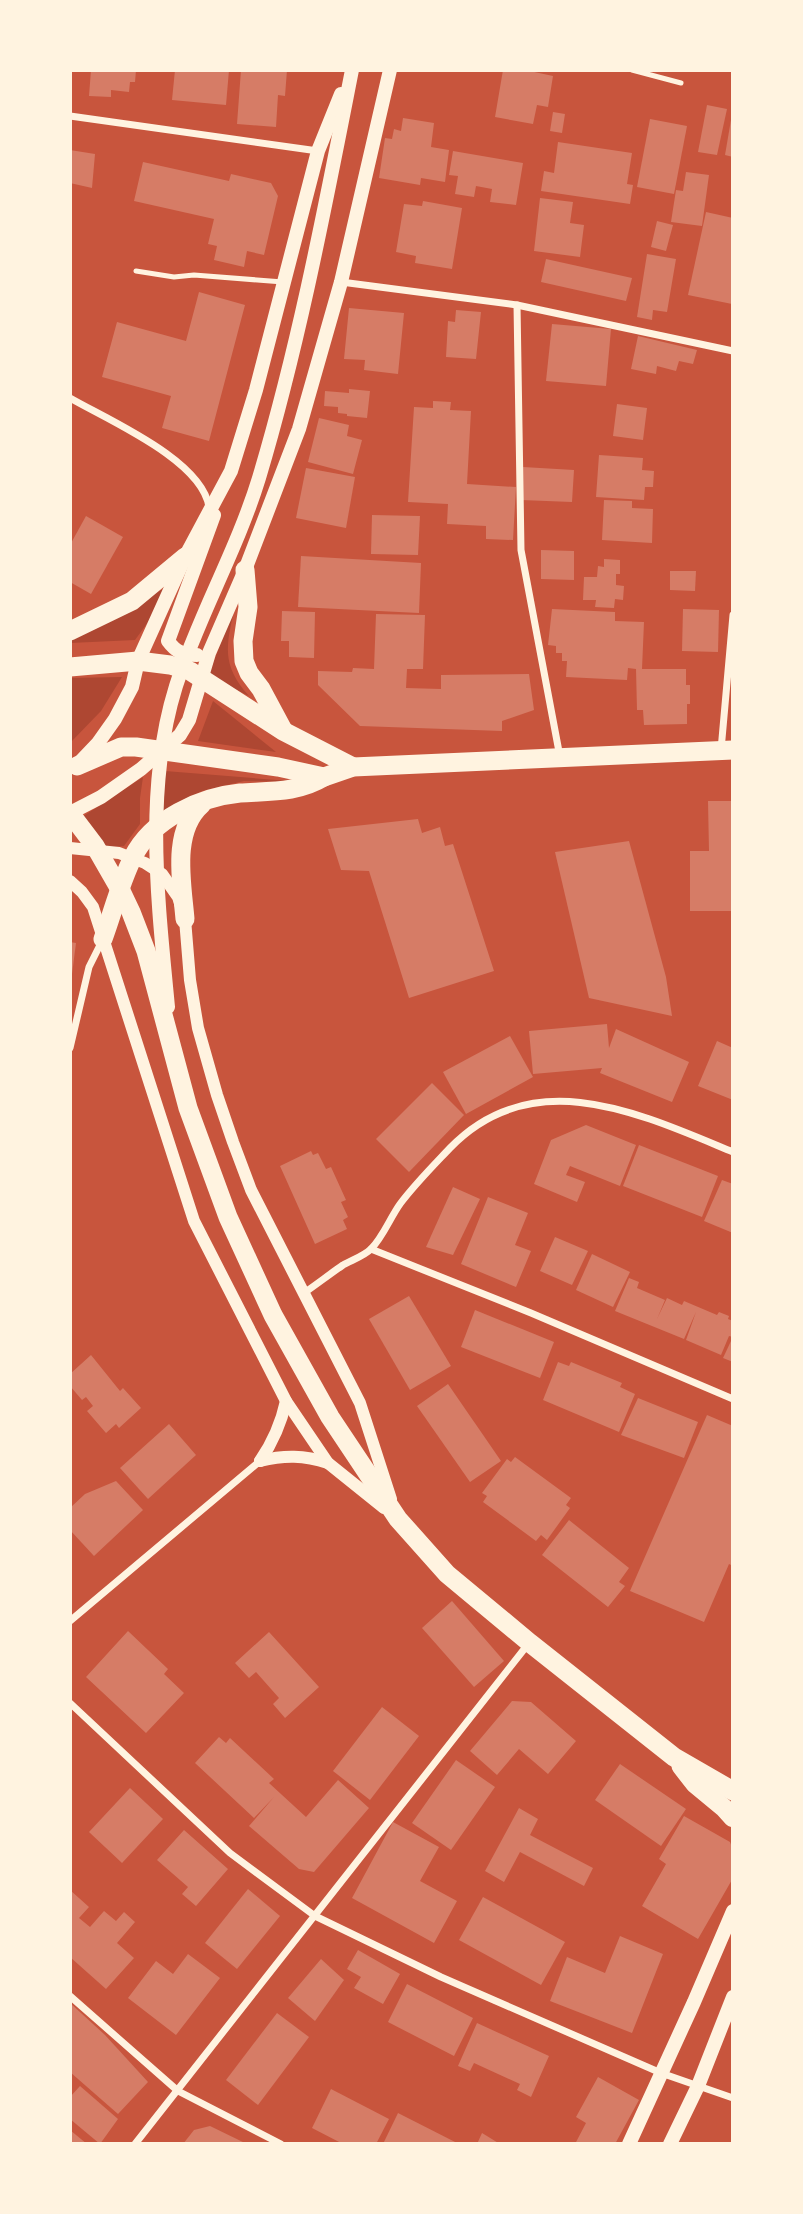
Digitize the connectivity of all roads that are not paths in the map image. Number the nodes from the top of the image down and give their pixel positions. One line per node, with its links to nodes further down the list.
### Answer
1 (352, 70): 6 (main road); 37 (main road)
2 (390, 70): 9 (main road)
3 (632, 70): 4 (lane)
4 (681, 83)
5 (70, 116): 6 (street)
6 (318, 151): 8 (main road)
7 (136, 271): 8 (lane)
8 (285, 282): 13 (main road)
9 (341, 282): 10 (street); 16 (main road)
10 (517, 305): 11 (street); 26 (street)
11 (733, 351)
12 (70, 398): 14 (street)
13 (230, 471): 14 (main road); 19 (main road)
14 (209, 508): 15 (main road)
15 (185, 557): 18 (highway); 20 (main road)
16 (245, 570): 19 (main road); 23 (highway)
17 (733, 615): 25 (street)
18 (70, 631)
19 (209, 653): 22 (main road)
20 (138, 661): 21 (highway); 22 (highway); 28 (main road)
21 (70, 667)
22 (201, 678): 23 (highway); 24 (main road)
23 (284, 731): 27 (highway)
24 (163, 750): 28 (highway); 29 (highway); 31 (main road)
25 (727, 751): 26 (highway)
26 (560, 758): 27 (highway)
27 (354, 767): 29 (highway)
28 (73, 768)
29 (324, 777): 30 (highway)
30 (206, 802): 33 (highway); 35 (highway)
31 (70, 813): 37 (highway)
32 (70, 848): 33 (street)
33 (132, 858): 35 (street); 36 (highway)
34 (70, 881): 36 (street)
35 (185, 919): 41 (street)
36 (103, 939): 38 (street); 43 (street)
37 (170, 1036): 46 (highway)
38 (70, 1048)
39 (733, 1152): 40 (street)
40 (371, 1249): 41 (street); 42 (street)
41 (304, 1293): 46 (street)
42 (733, 1399)
43 (286, 1401): 44 (street); 45 (street)
44 (260, 1461): 45 (street); 47 (street)
45 (328, 1463): 46 (street)
46 (398, 1519): 48 (highway)
47 (70, 1621)
48 (530, 1643): 50 (highway); 54 (street)
49 (70, 1703): 54 (street)
50 (674, 1757): 51 (highway); 52 (highway)
51 (733, 1791)
52 (733, 1818)
53 (733, 1911): 57 (main road)
54 (315, 1916): 57 (street); 59 (street)
55 (70, 1996): 59 (street)
56 (733, 1997): 58 (main road)
57 (661, 2073): 58 (street); 63 (main road)
58 (698, 2086): 60 (street); 64 (main road)
59 (178, 2091): 61 (street); 62 (street)
60 (733, 2098)
61 (135, 2144)
62 (281, 2144)
63 (629, 2144)
64 (670, 2144)

